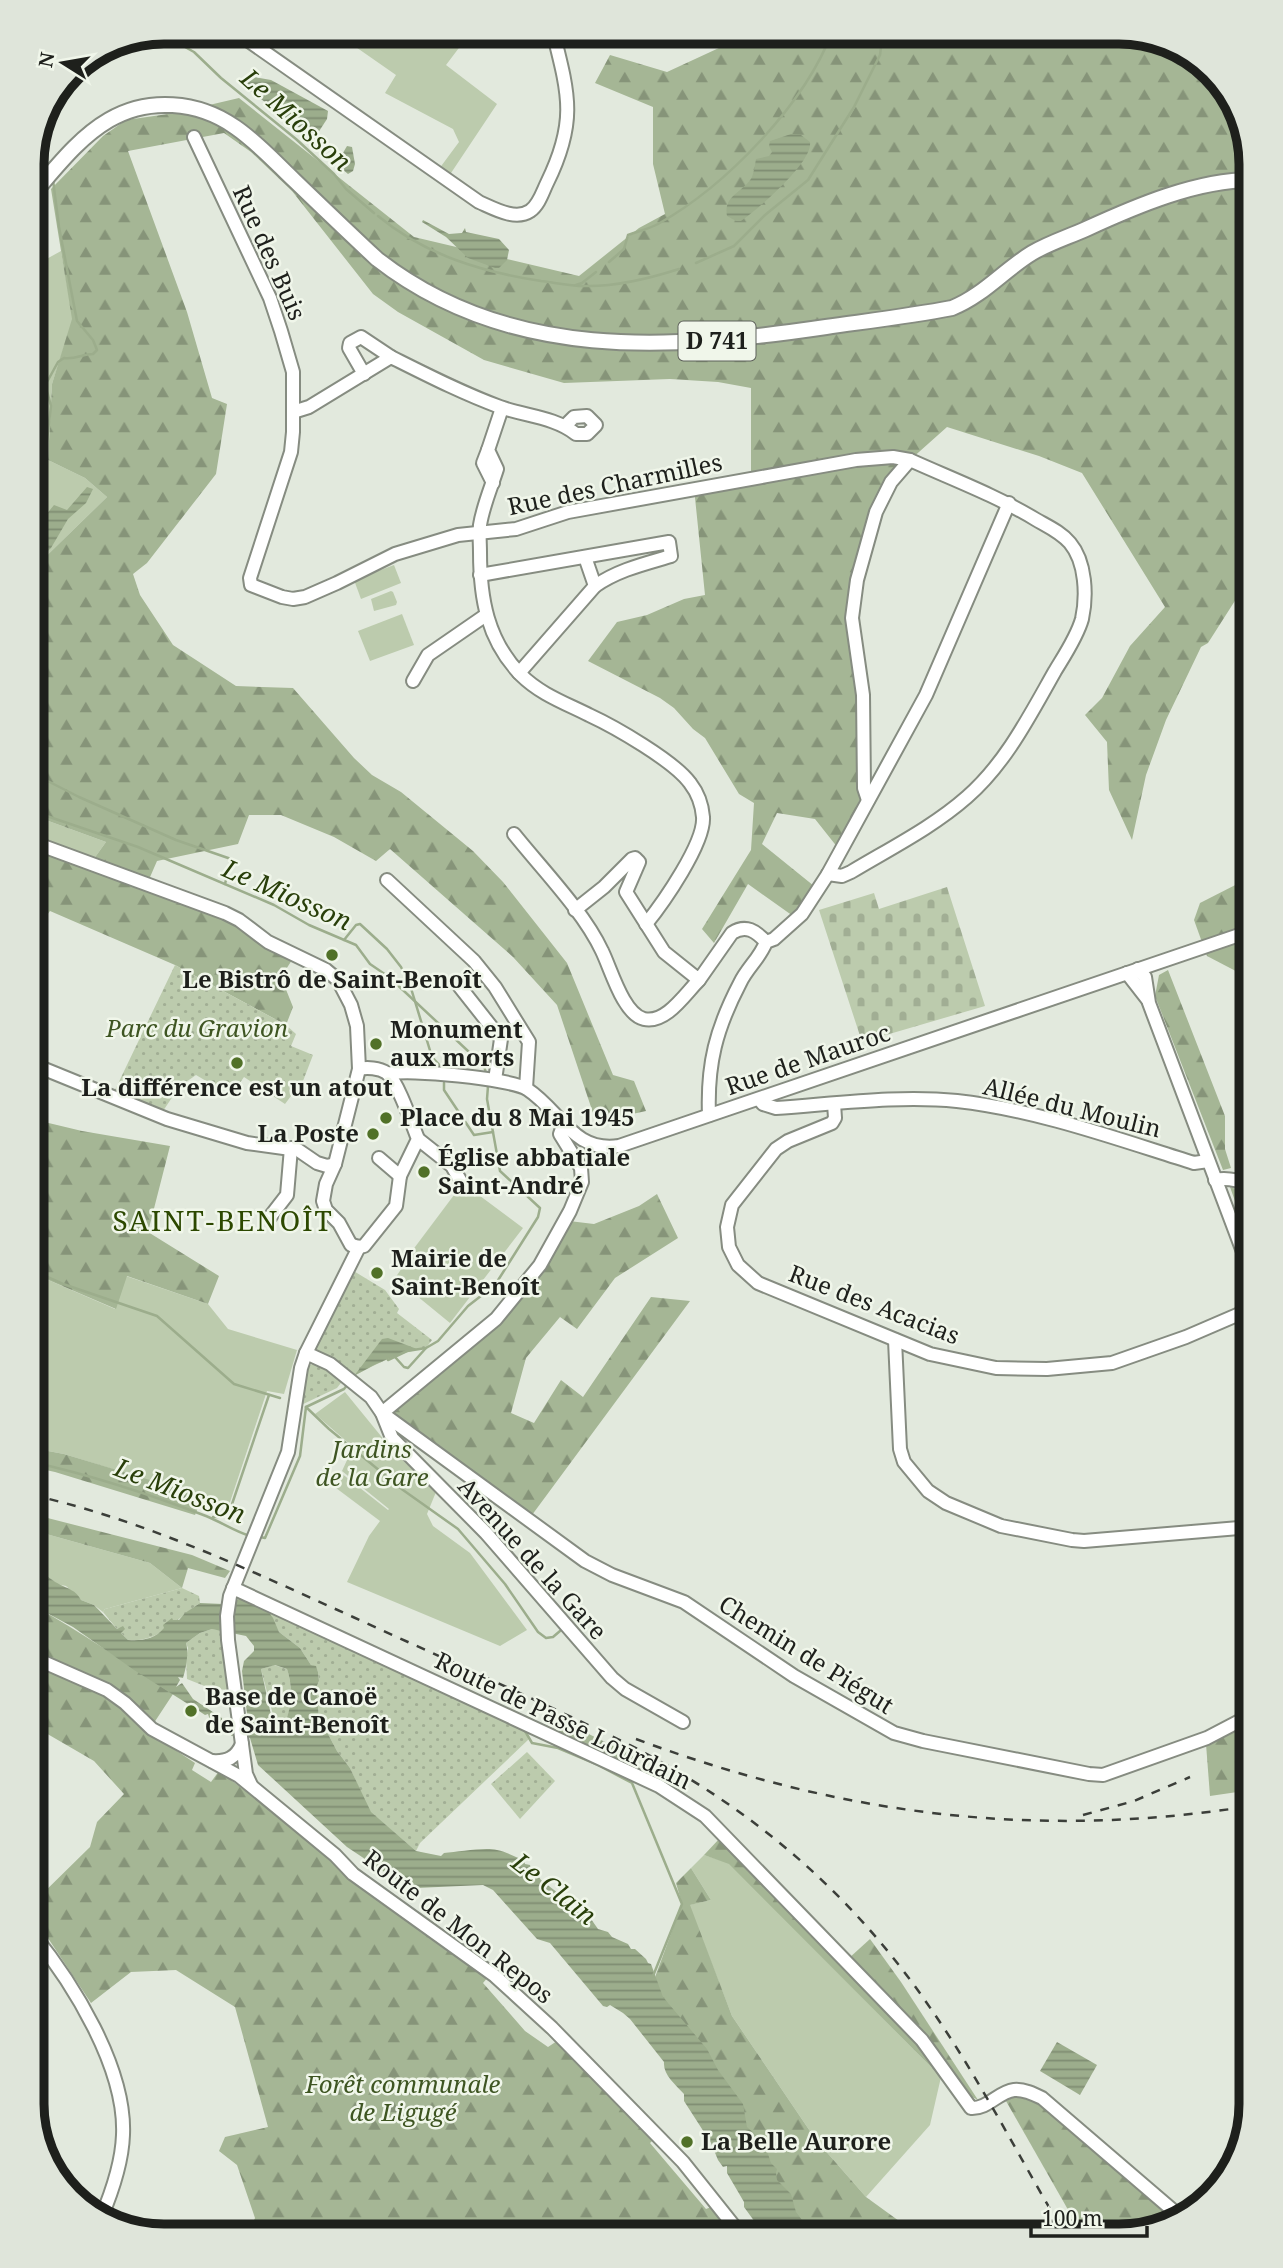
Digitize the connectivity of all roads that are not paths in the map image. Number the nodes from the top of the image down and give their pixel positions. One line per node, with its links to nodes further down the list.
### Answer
1 (253, 44): 2 (street)
2 (555, 44)
3 (194, 137): 9 (street, Rue des Buis)
4 (1239, 180): 5 (main road, D 741)
5 (44, 182)
6 (391, 356): 7 (street); 7 (street); 8 (street)
7 (364, 374): 9 (street)
8 (502, 408): 10 (street); 13 (street)
9 (293, 412): 16 (street, Rue des Buis)
10 (565, 426)
11 (910, 460): 12 (street); 13 (street, Rue des Charmilles); 21 (street)
12 (1009, 503): 21 (street); 24 (street)
13 (480, 532): 15 (street); 16 (street, Rue des Charmilles)
14 (585, 557): 15 (street); 17 (street); 17 (street)
15 (480, 575): 18 (street)
16 (337, 583)
17 (595, 586): 19 (street)
18 (486, 615): 19 (street); 20 (street)
19 (519, 673): 29 (street)
20 (413, 681)
21 (868, 800): 24 (street)
22 (514, 834): 28 (street)
23 (44, 846): 39 (street)
24 (828, 874): 31 (street)
25 (387, 880): 42 (street)
26 (604, 887): 27 (street); 27 (street); 28 (street)
27 (626, 892): 29 (street)
28 (575, 910): 34 (street)
29 (646, 924): 34 (street)
30 (1239, 935): 32 (street, Rue de Mauroc)
31 (766, 942): 34 (street); 45 (street)
32 (1166, 960): 33 (street, Rue de Mauroc); 36 (street)
33 (1132, 971): 36 (street); 37 (street); 43 (street, Rue de Mauroc)
34 (699, 980)
35 (460, 987): 41 (street)
36 (1148, 988): 37 (street)
37 (1149, 1003): 50 (street)
38 (44, 1069): 48 (street)
39 (359, 1069): 40 (street, Rue de Mauroc); 52 (street)
40 (388, 1074): 41 (street, Rue de Mauroc); 47 (street)
41 (495, 1080): 42 (street, Rue de Mauroc)
42 (526, 1088): 46 (street, Rue de Mauroc)
43 (759, 1099): 44 (street, Allée du Moulin); 45 (street, Rue de Mauroc)
44 (834, 1104): 50 (street, Allée du Moulin); 62 (street, Rue des Acacias)
45 (709, 1115): 46 (street, Rue de Mauroc)
46 (564, 1123): 64 (street)
47 (418, 1139): 53 (street); 57 (street)
48 (291, 1148): 51 (street); 58 (street)
49 (379, 1158): 53 (street)
50 (1208, 1161): 54 (street)
51 (317, 1163): 52 (street); 56 (street)
52 (335, 1164): 56 (street)
53 (401, 1176): 60 (street)
54 (1215, 1180): 55 (street); 59 (street)
55 (1239, 1180)
56 (326, 1184): 60 (street)
57 (464, 1187)
58 (270, 1217)
59 (1239, 1242)
60 (355, 1246): 63 (street)
61 (1239, 1314): 62 (street, Rue des Acacias)
62 (895, 1340): 65 (street)
63 (306, 1353): 64 (street, Avenue de la Gare); 66 (street)
64 (382, 1413): 68 (street, Chemin de Piégut); 69 (street, Avenue de la Gare)
65 (1239, 1528)
66 (232, 1592): 70 (street); 76 (street, Route de Passe Lourdain)
67 (44, 1663): 71 (street, Route de Mon Repos)
68 (1239, 1721)
69 (683, 1723)
70 (242, 1744): 71 (street); 72 (street); 73 (street)
71 (212, 1761): 72 (street, Route de Mon Repos)
72 (230, 1770): 73 (street, Route de Mon Repos)
73 (251, 1786): 77 (street, Route de Mon Repos)
74 (44, 1948): 75 (street)
75 (105, 2209)
76 (1169, 2213)
77 (732, 2224)

